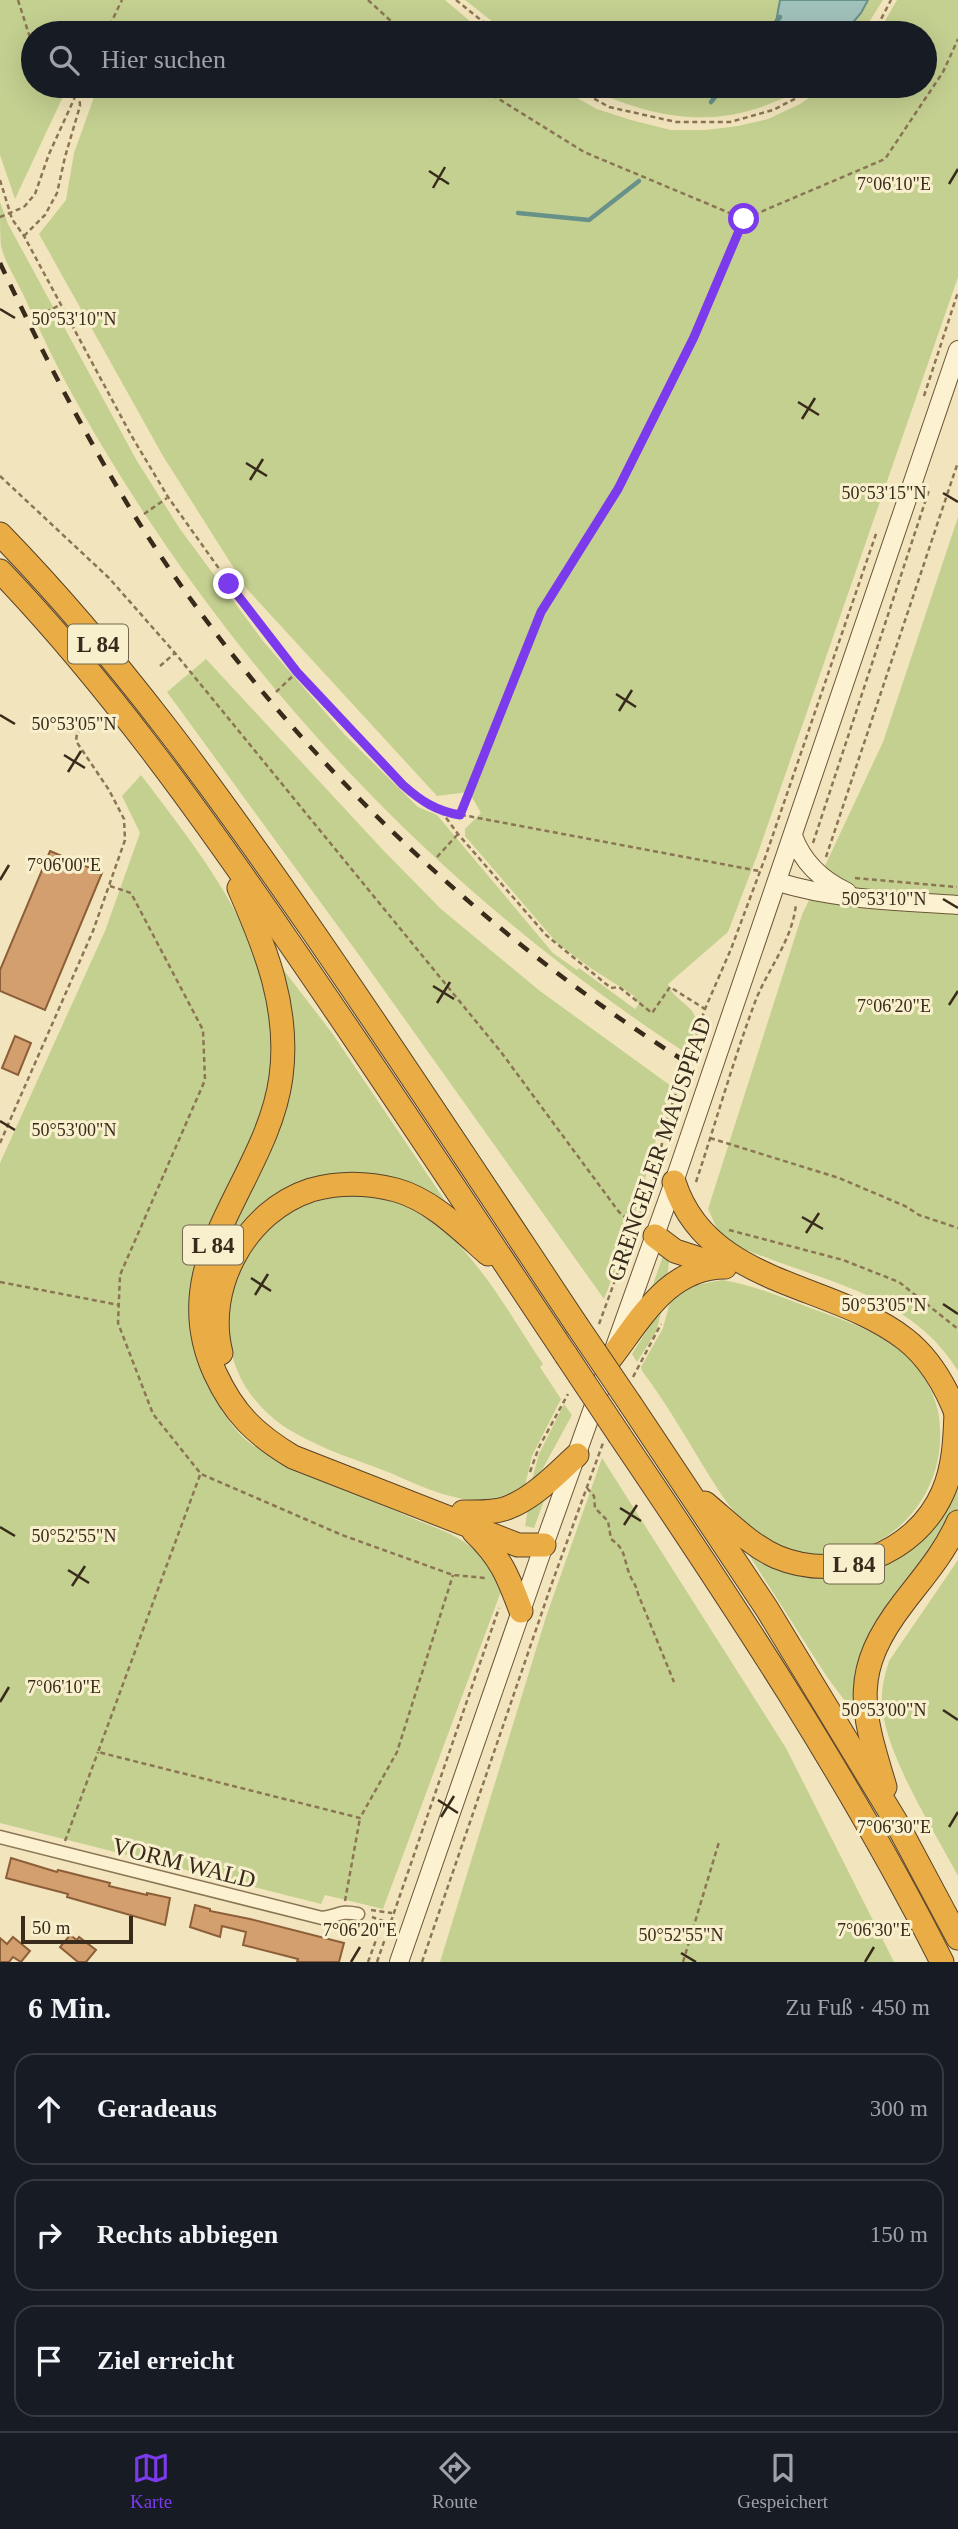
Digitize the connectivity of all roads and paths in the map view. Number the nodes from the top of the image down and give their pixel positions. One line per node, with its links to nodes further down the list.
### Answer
1 (18, 0): 6 (path)
2 (122, 0): 7 (path)
3 (368, 0): 8 (path)
4 (456, 0): 9 (path)
5 (891, 0): 10 (path)
6 (25, 21)
7 (112, 21)
8 (391, 21)
9 (482, 21)
10 (879, 21)
11 (958, 38): 12 (path)
12 (937, 81)
13 (74, 98): 20 (path, bridge)
14 (80, 98): 22 (path)
15 (497, 98): 21 (path)
16 (593, 98): 17 (path)
17 (796, 98)
18 (926, 98): 21 (path)
19 (0, 180): 22 (path)
20 (0, 217)
21 (744, 219): 42 (path)
22 (24, 236): 24 (path)
23 (958, 292): 27 (path)
24 (60, 305): 25 (path); 31 (path)
25 (38, 316)
26 (958, 350): 44 (main road, GRENGELER MAUSPFAD)
27 (921, 405)
28 (958, 462): 48 (path)
29 (0, 476): 36 (path)
30 (933, 478): 46 (path)
31 (168, 497): 32 (path); 38 (path)
32 (144, 514)
33 (881, 521): 49 (path)
34 (0, 534): 75 (highway, L 84, bridge)
35 (0, 571): 45 (highway, L 84)
36 (175, 653): 37 (path); 62 (path)
37 (160, 666)
38 (297, 672): 39 (path); 41 (path)
39 (276, 692)
40 (88, 724): 57 (path)
41 (441, 811): 42 (path); 43 (path)
42 (460, 815): 49 (path)
43 (458, 835): 47 (path); 49 (path)
44 (793, 836): 51 (main road, GRENGELER MAUSPFAD); 54 (main road)
45 (217, 837): 64 (highway, L 84); 77 (highway, L 84)
46 (811, 850)
47 (436, 857)
48 (824, 864)
49 (759, 872)
50 (850, 878): 52 (path)
51 (778, 882): 53 (main road); 58 (main road, GRENGELER MAUSPFAD)
52 (958, 887)
53 (797, 888): 54 (main road); 56 (path)
54 (861, 898): 55 (main road)
55 (958, 905)
56 (710, 1138): 59 (path); 60 (path)
57 (0, 1143)
58 (674, 1182): 59 (highway, L 84); 62 (main road, GRENGELER MAUSPFAD)
59 (687, 1209): 63 (highway, L 84)
60 (958, 1228)
61 (730, 1230): 68 (path)
62 (655, 1236): 63 (highway, L 84); 69 (main road, GRENGELER MAUSPFAD)
63 (726, 1260): 69 (highway); 71 (highway, L 84)
64 (512, 1274): 72 (highway, L 84, bridge); 77 (highway, L 84)
65 (0, 1282): 66 (path)
66 (119, 1305)
67 (663, 1318): 70 (path)
68 (958, 1329)
69 (610, 1359): 73 (main road, GRENGELER MAUSPFAD)
70 (631, 1382)
71 (957, 1415): 75 (highway, L 84)
72 (613, 1438): 76 (path); 97 (highway, L 84)
73 (577, 1455): 77 (highway, L 84); 79 (main road, GRENGELER MAUSPFAD)
74 (201, 1474): 83 (path)
75 (682, 1484): 85 (highway, L 84)
76 (587, 1488): 82 (path); 95 (path)
77 (465, 1518): 79 (highway, L 84); 81 (highway, L 84)
78 (958, 1522): 85 (highway, L 84)
79 (544, 1545): 81 (main road, GRENGELER MAUSPFAD)
80 (453, 1575): 84 (path)
81 (522, 1611): 94 (main road, GRENGELER MAUSPFAD)
82 (674, 1682)
83 (98, 1752): 84 (path); 88 (path)
84 (360, 1818): 89 (path)
85 (895, 1820): 92 (highway, L 84)
86 (0, 1838): 88 (street, VORM WALD)
87 (719, 1842): 96 (path)
88 (60, 1854): 89 (street, VORM WALD)
89 (343, 1911): 91 (street, VORM WALD)
90 (393, 1913): 91 (path)
91 (358, 1914): 93 (path)
92 (958, 1938)
93 (368, 1962)
94 (399, 1962)
95 (422, 1962)
96 (683, 1962)
97 (942, 1962)

